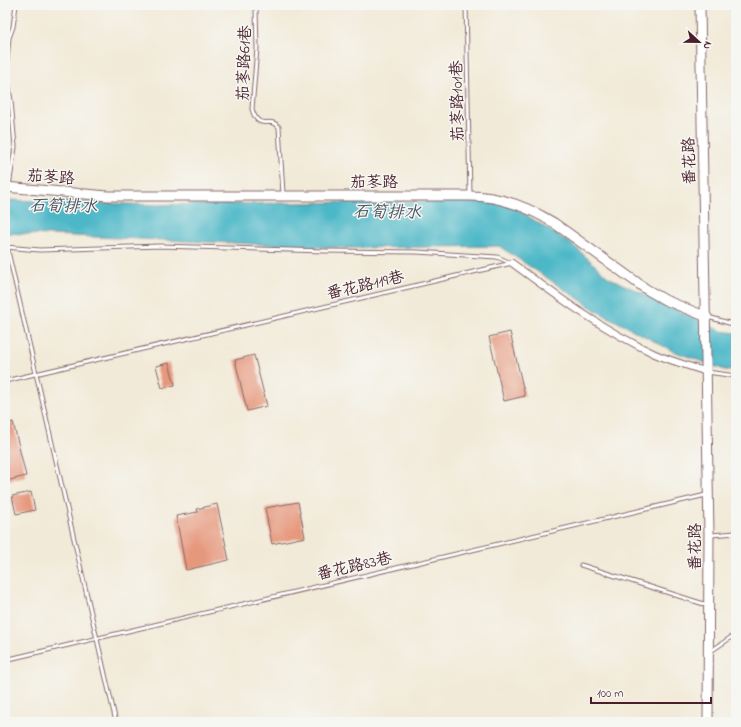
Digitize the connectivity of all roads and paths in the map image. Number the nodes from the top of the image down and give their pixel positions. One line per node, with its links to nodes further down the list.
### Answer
1 (16, 5): 5 (lane)
2 (466, 5): 7 (lane, 茄苳路101巷)
3 (700, 5): 10 (street, 番花路)
4 (256, 10): 6 (lane, 茄苳路61巷)
5 (7, 188): 6 (street, 茄苳路)
6 (283, 196): 7 (street, 茄苳路)
7 (470, 196): 10 (street, 茄苳路)
8 (6, 247): 9 (lane); 13 (lane)
9 (512, 263): 12 (street); 13 (lane, 番花路119巷)
10 (706, 317): 11 (lane); 12 (street, 番花路)
11 (736, 325)
12 (707, 372): 14 (lane); 16 (street, 番花路)
13 (36, 374): 15 (lane, 番花路119巷); 22 (lane)
14 (736, 376)
15 (5, 381)
16 (708, 495): 18 (street, 番花路); 22 (lane, 番花路83巷)
17 (736, 533): 18 (lane)
18 (709, 535): 20 (street, 番花路)
19 (581, 565): 20 (lane)
20 (709, 605): 23 (street, 番花路)
21 (736, 634): 23 (lane)
22 (97, 638): 24 (lane, 番花路83巷); 25 (lane)
23 (708, 653): 26 (street, 番花路)
24 (5, 660)
25 (116, 722)
26 (708, 722): 27 (lane)
27 (733, 722)

